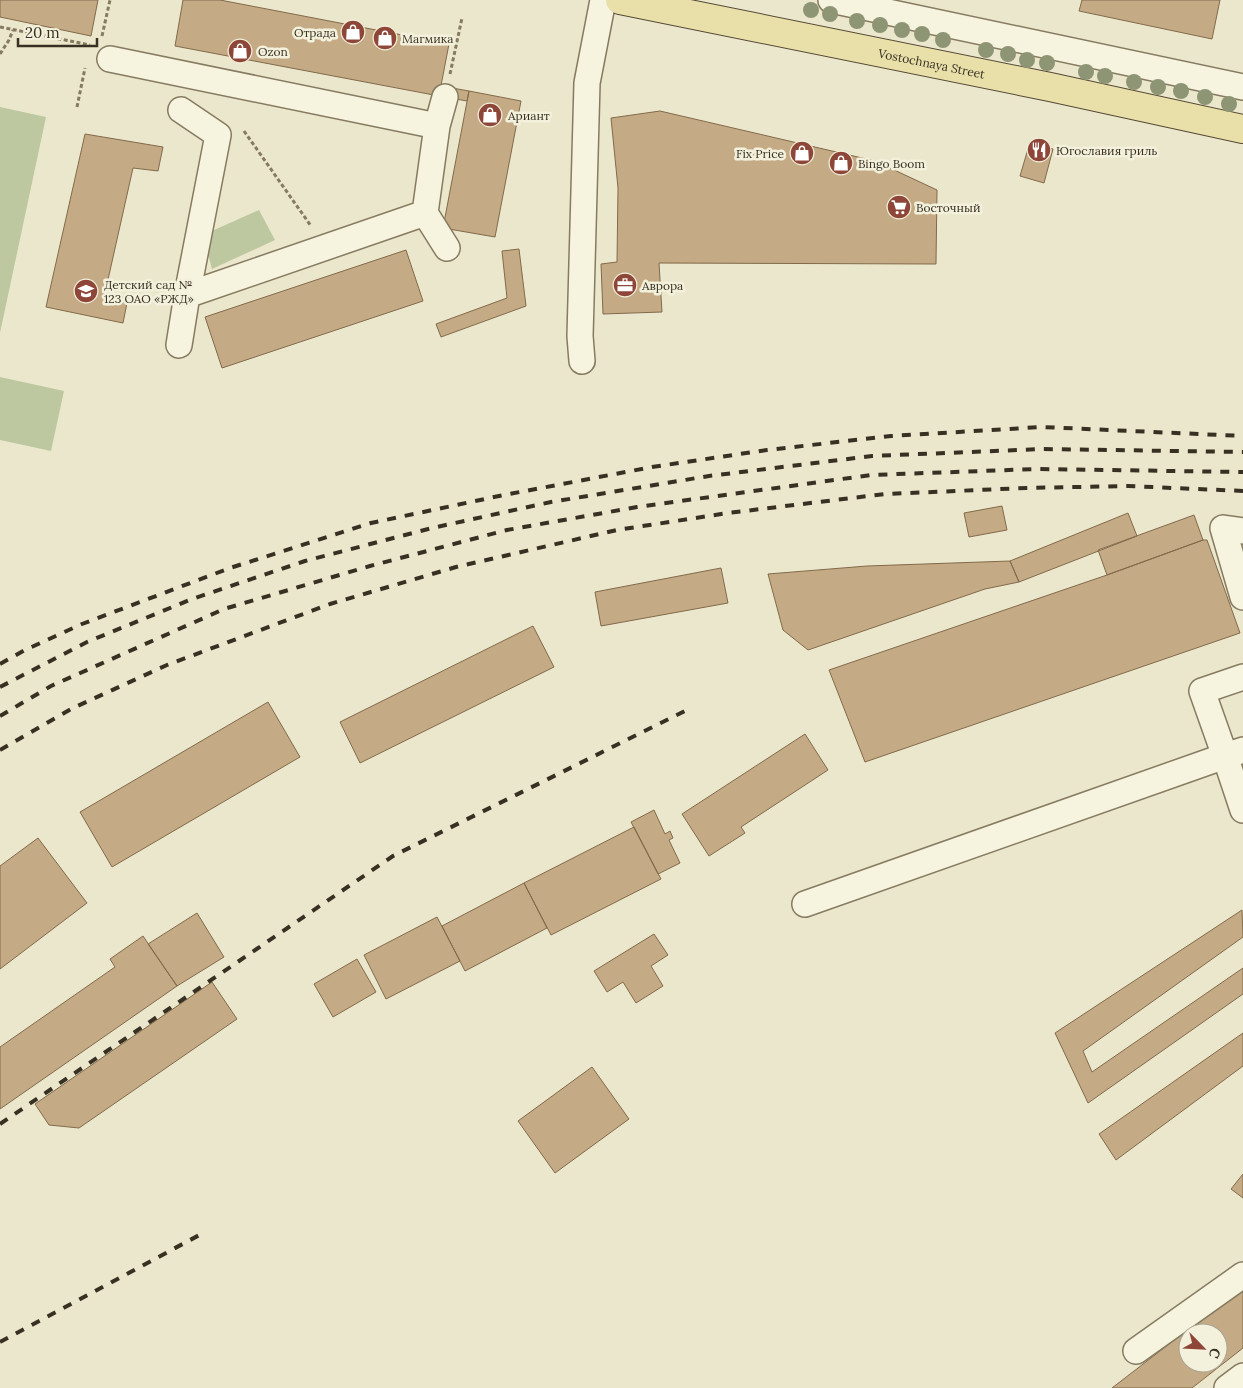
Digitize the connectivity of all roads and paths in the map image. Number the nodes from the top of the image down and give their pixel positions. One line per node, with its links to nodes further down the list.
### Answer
1 (110, 0): 9 (path)
2 (603, 0): 24 (street)
3 (620, 0): 18 (main road, Vostochnaya Street)
4 (831, 0): 13 (street)
5 (462, 18): 14 (path)
6 (0, 27): 7 (path)
7 (13, 30): 8 (path); 10 (path)
8 (90, 45)
9 (106, 48): 12 (street)
10 (0, 54)
11 (86, 64): 15 (path)
12 (189, 75): 16 (street); 22 (street)
13 (1243, 87)
14 (447, 90): 16 (street)
15 (77, 107)
16 (437, 126): 19 (street)
17 (242, 128): 20 (path)
18 (1243, 129)
19 (425, 213): 21 (street); 22 (street)
20 (311, 226)
21 (447, 248)
22 (187, 295): 23 (street)
23 (179, 346)
24 (582, 361)
25 (1243, 531): 26 (street)
26 (1243, 597)
27 (1243, 677): 28 (street)
28 (1234, 753): 29 (street); 30 (street)
29 (1243, 810)
30 (805, 904)
31 (1243, 1275): 32 (street)
32 (1136, 1351)
33 (1243, 1376): 34 (street)
34 (1227, 1388)

